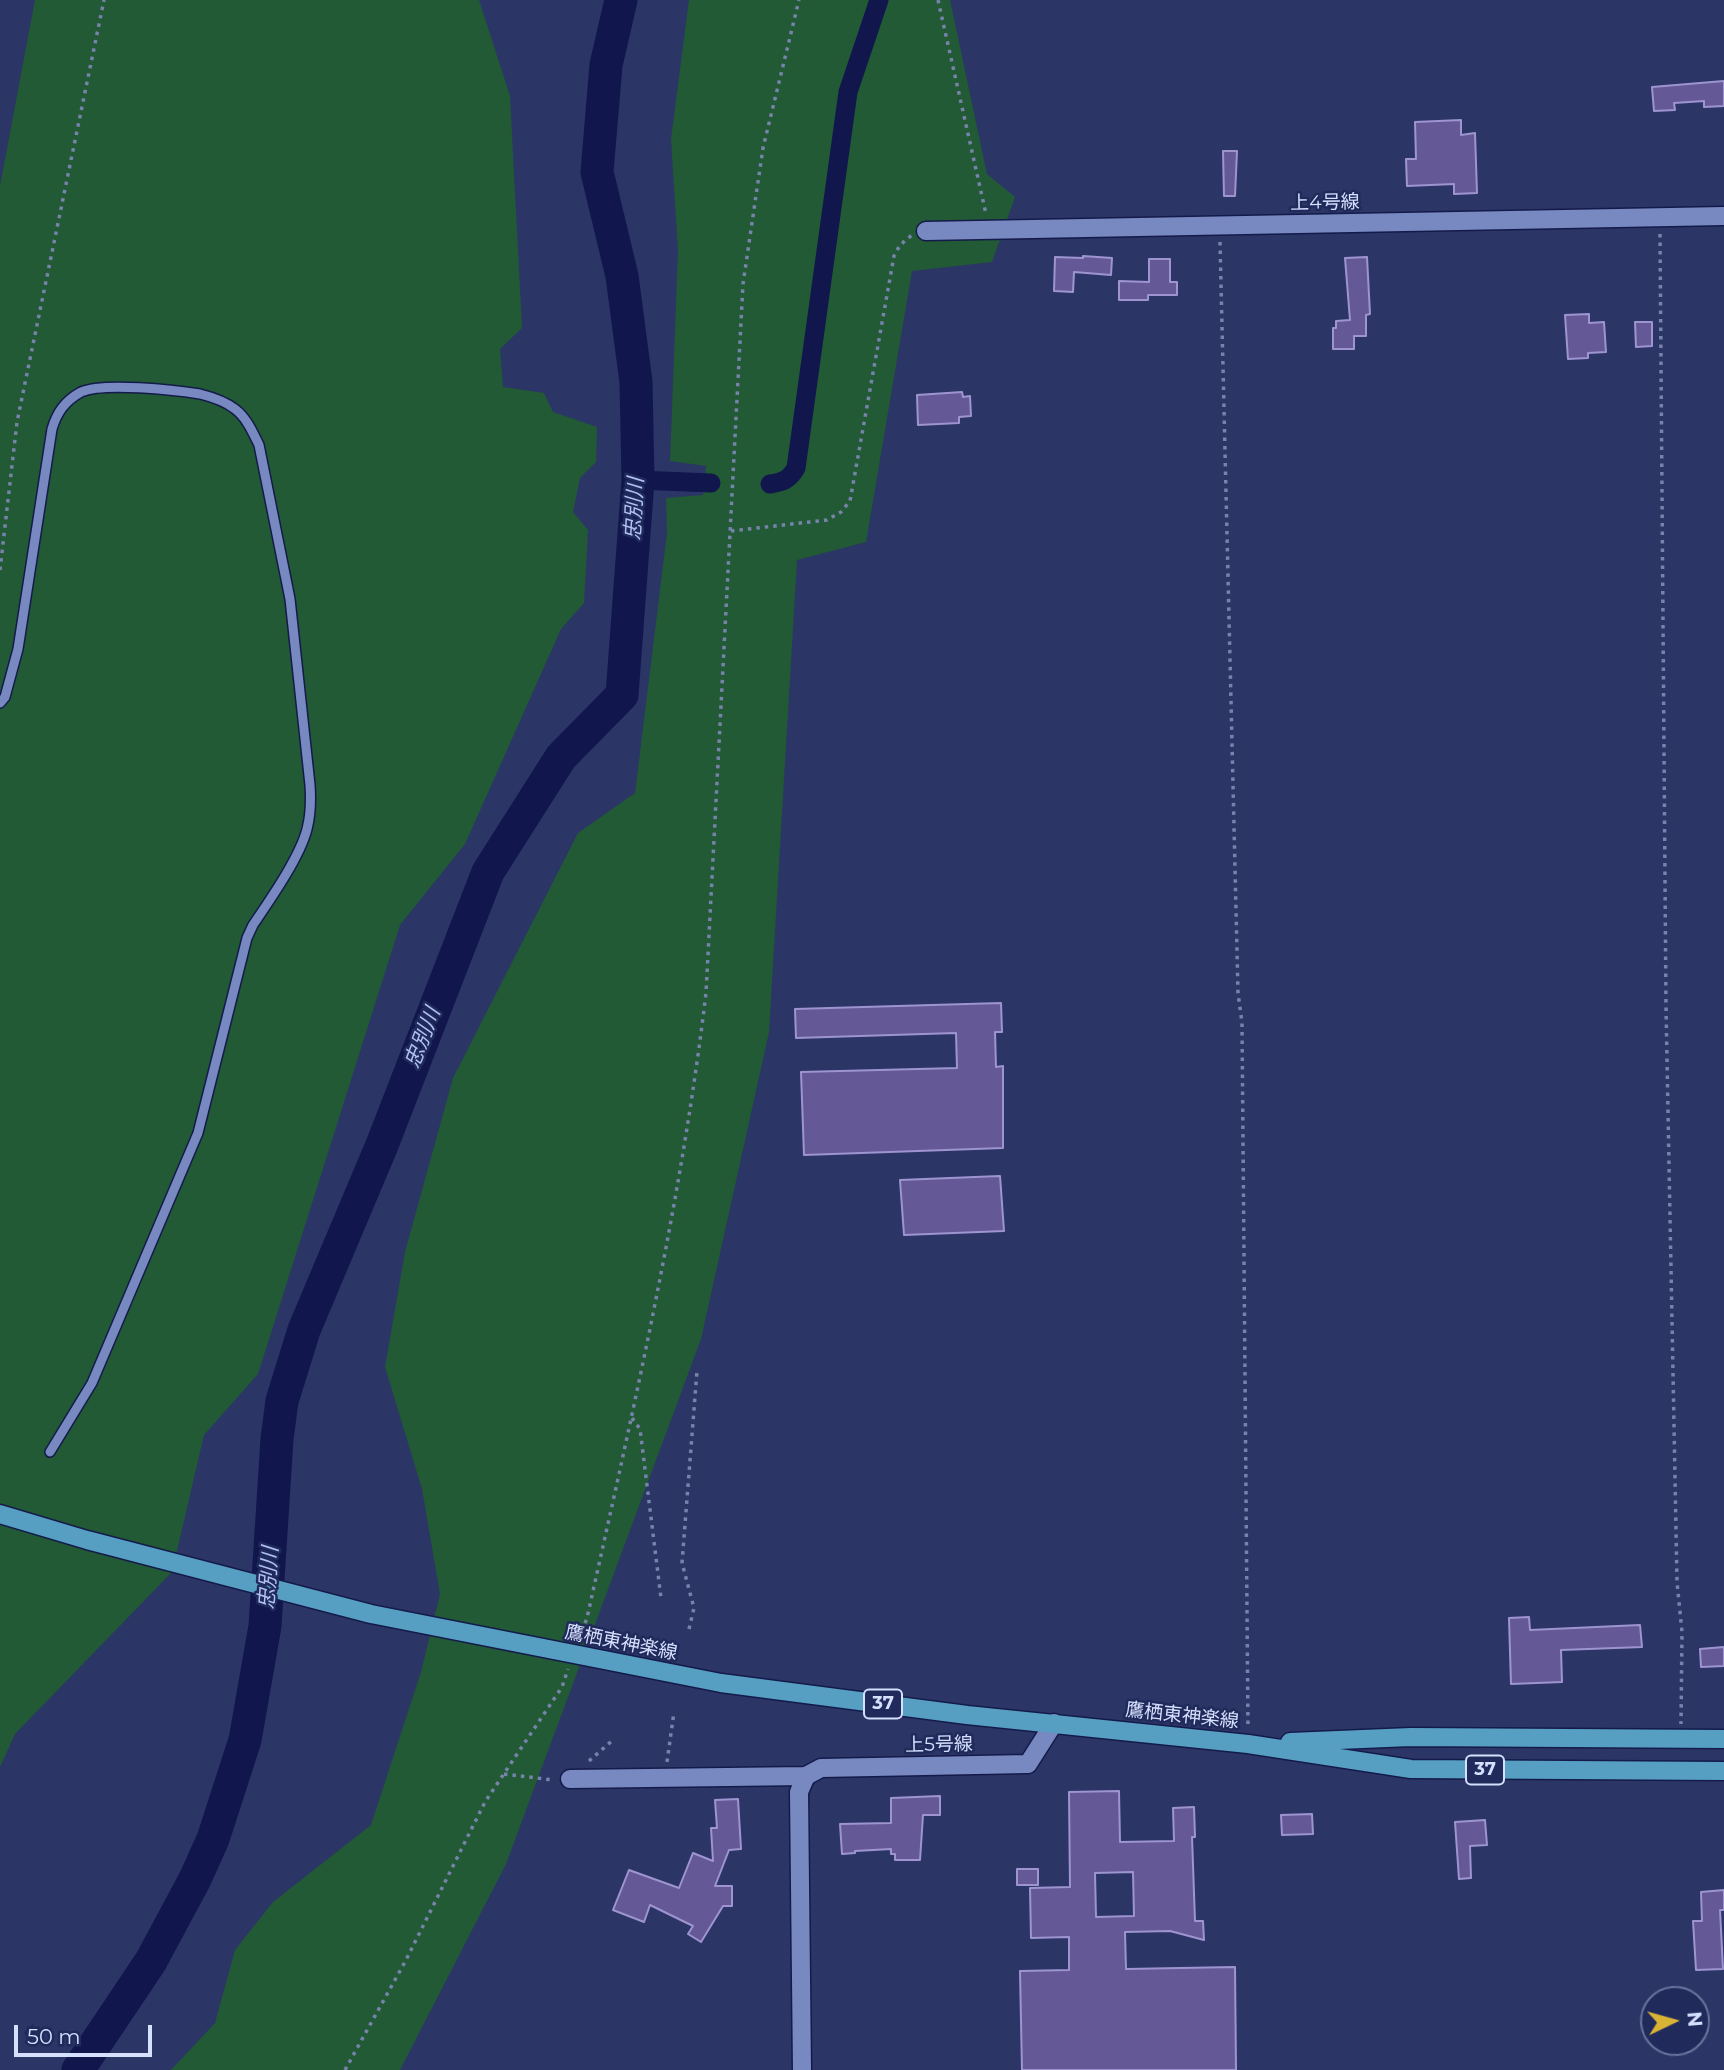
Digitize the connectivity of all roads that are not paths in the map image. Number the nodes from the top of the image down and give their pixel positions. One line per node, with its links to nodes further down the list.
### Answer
1 (1724, 216): 2 (street, 上4号線)
2 (926, 231)
3 (0, 704): 4 (lane)
4 (50, 1452)
5 (0, 1514): 6 (main road, 鷹栖東神楽線 / 37)
6 (1054, 1723): 8 (main road, 鷹栖東神楽線 / 37); 10 (street, 上5号線)
7 (1724, 1739): 8 (main road, 鷹栖東神楽線 / 37)
8 (1248, 1744): 9 (main road, 鷹栖東神楽線 / 37)
9 (1724, 1771)
10 (806, 1776): 11 (street); 12 (street)
11 (570, 1779)
12 (802, 2070)

